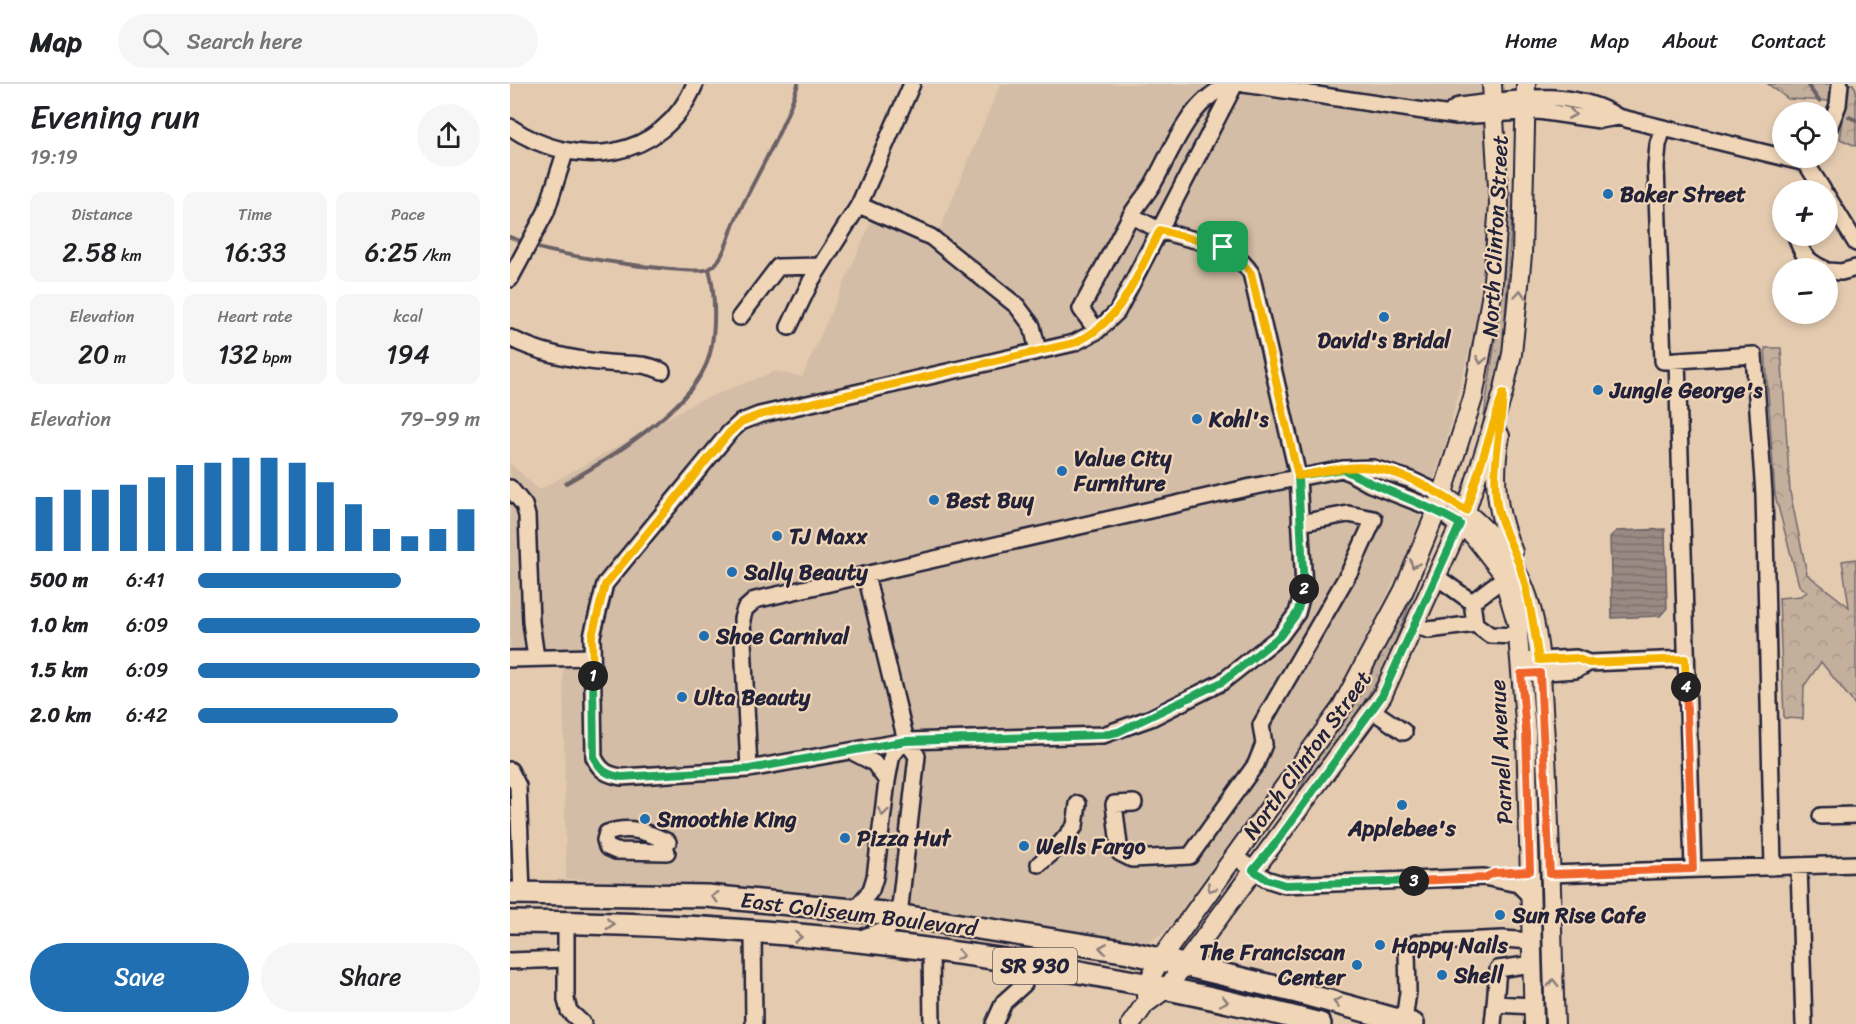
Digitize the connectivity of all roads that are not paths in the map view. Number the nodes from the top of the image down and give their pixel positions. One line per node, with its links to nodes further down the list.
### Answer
1 (695, 84): 11 (street)
2 (912, 84): 13 (street)
3 (1233, 84): 15 (street); 16 (street)
4 (1244, 84): 7 (street)
5 (1840, 84): 8 (street)
6 (1526, 98): 7 (street); 10 (street); 29 (main road, North Clinton Street, one-way to 6)
7 (1493, 100): 32 (main road, North Clinton Street, one-way to 32)
8 (1838, 105)
9 (510, 126): 11 (street)
10 (1663, 128): 12 (street); 27 (street)
11 (565, 153): 21 (street)
12 (1772, 154)
13 (859, 205): 18 (street); 26 (street)
14 (1838, 214): 17 (street)
15 (1131, 215): 16 (street); 24 (street)
16 (1160, 230): 24 (street); 30 (street)
17 (1856, 243)
18 (820, 266): 22 (street); 23 (street)
19 (1856, 268): 20 (street)
20 (1838, 272)
21 (510, 279)
22 (740, 317)
23 (789, 327)
24 (1097, 331): 26 (street)
25 (510, 338): 28 (street)
26 (1038, 351): 43 (street)
27 (1677, 360): 46 (street); 64 (street)
28 (662, 371)
29 (1503, 393): 33 (main road, North Clinton Street); 38 (main road)
30 (1298, 476): 32 (street); 34 (street); 35 (street)
31 (510, 488): 44 (street)
32 (1440, 502): 33 (main road, Parnell Avenue); 60 (main road, North Clinton Street, one-way to 60)
33 (1463, 518): 36 (main road, North Clinton Street); 37 (main road, Parnell Avenue); 38 (main road, Parnell Avenue)
34 (1300, 523): 51 (street); 56 (street)
35 (866, 574): 51 (street); 53 (street)
36 (1437, 577): 39 (street); 41 (main road, North Clinton Street)
37 (1504, 578): 39 (street); 42 (main road, Parnell Avenue)
38 (1527, 596): 47 (main road, Parnell Avenue)
39 (1472, 602): 40 (street)
40 (1475, 624): 41 (street); 42 (street)
41 (1415, 626): 49 (main road, North Clinton Street)
42 (1518, 636): 48 (main road, Parnell Avenue)
43 (592, 657): 44 (street); 53 (street)
44 (536, 658): 45 (street)
45 (510, 659)
46 (1685, 659): 47 (street); 65 (street)
47 (1540, 666): 48 (street); 68 (main road, Parnell Avenue)
48 (1521, 668): 67 (main road, Parnell Avenue)
49 (1372, 710): 50 (street); 66 (main road, North Clinton Street)
50 (1404, 732)
51 (906, 741): 52 (street); 55 (street); 73 (street)
52 (851, 751): 53 (street); 55 (street)
53 (749, 769)
54 (510, 770): 70 (street)
55 (887, 781): 72 (street, one-way to 72)
56 (1134, 803)
57 (1078, 804): 61 (street)
58 (1856, 815): 59 (street)
59 (1821, 816)
60 (1234, 856): 66 (street); 81 (main road, North Clinton Street, one-way to 81)
61 (1039, 864)
62 (1856, 864): 63 (street)
63 (1799, 866): 64 (street); 98 (street)
64 (1773, 867): 65 (street)
65 (1693, 869): 68 (street)
66 (1253, 870): 69 (street); 83 (main road, North Clinton Street)
67 (1530, 871): 69 (street); 71 (main road, Parnell Avenue)
68 (1550, 874): 97 (main road, Parnell Avenue, one-way to 68)
69 (1484, 878): 71 (street)
70 (516, 893): 72 (highway, East Coliseum Boulevard / SR 930, one-way to 70)
71 (1530, 896): 77 (main road, Parnell Avenue)
72 (855, 910): 73 (highway, East Coliseum Boulevard / SR 930)
73 (899, 915): 78 (street); 81 (highway, East Coliseum Boulevard / SR 930, one-way to 73)
74 (510, 922): 75 (highway, East Coliseum Boulevard / SR 930)
75 (566, 922): 76 (highway, East Coliseum Boulevard / SR 930, one-way to 76); 80 (street)
76 (753, 933): 78 (highway, East Coliseum Boulevard / SR 930, one-way to 78); 91 (street)
77 (1532, 941): 84 (main road, Parnell Avenue); 89 (street)
78 (849, 942): 79 (highway, East Coliseum Boulevard / SR 930)
79 (931, 950): 85 (highway, East Coliseum Boulevard / SR 930, one-way to 85); 92 (street)
80 (565, 959): 82 (street); 90 (street)
81 (1161, 960): 83 (highway, East Coliseum Boulevard / SR 930); 86 (main road, North Clinton Street)
82 (510, 961)
83 (1184, 964): 86 (main road, North Clinton Street); 89 (highway, East Coliseum Boulevard / SR 930, one-way to 83)
84 (1533, 964): 87 (street); 88 (main road, Parnell Avenue)
85 (1028, 965): 86 (highway, East Coliseum Boulevard / SR 930); 93 (street)
86 (1153, 992): 94 (main road, North Clinton Street); 95 (highway, East Coliseum Boulevard / SR 930, one-way to 95)
87 (1495, 1004): 88 (street); 96 (street)
88 (1534, 1015)
89 (1409, 1023)
90 (583, 1024)
91 (754, 1024)
92 (932, 1024)
93 (994, 1024)
94 (1131, 1024)
95 (1320, 1024)
96 (1493, 1024)
97 (1555, 1024)
98 (1804, 1024)

